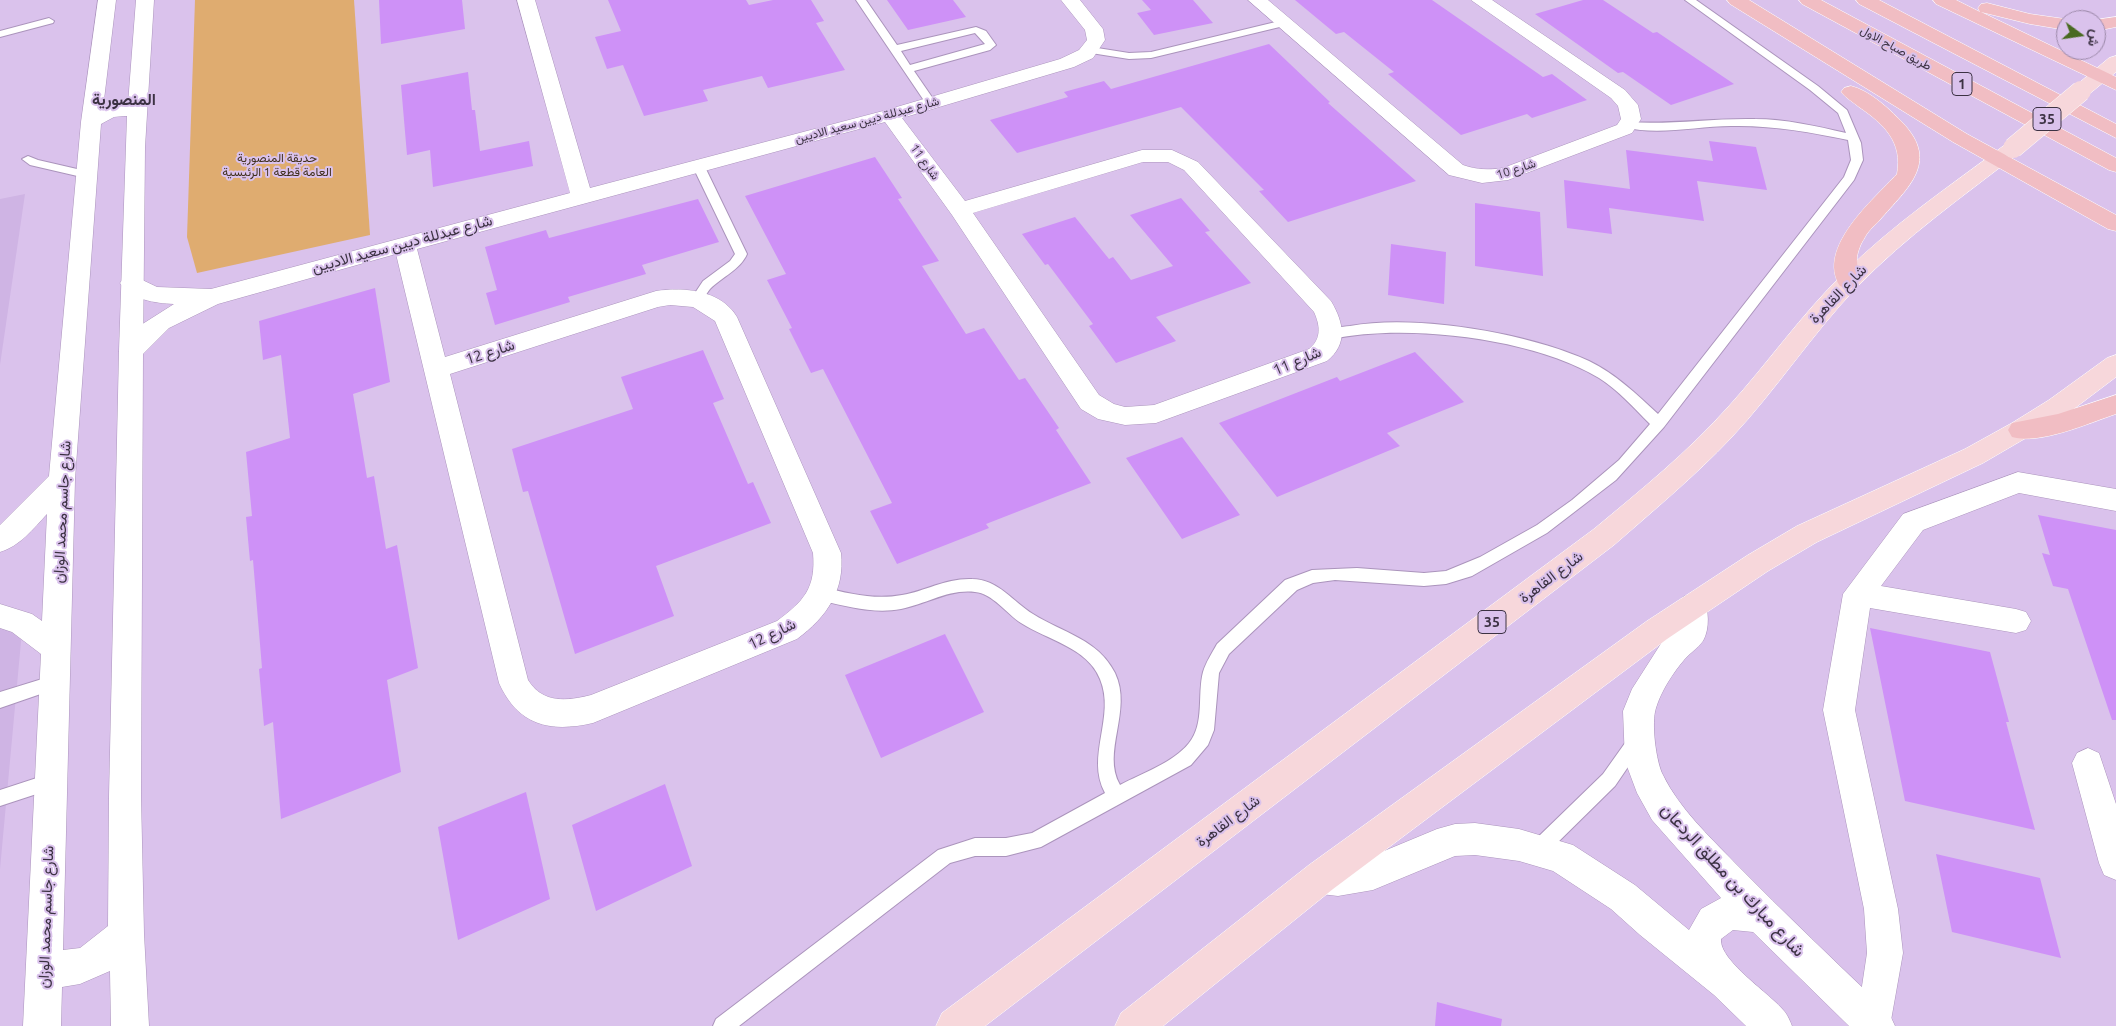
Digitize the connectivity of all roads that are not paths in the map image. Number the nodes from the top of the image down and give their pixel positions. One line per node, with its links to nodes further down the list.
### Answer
1 (107, 0): 24 (street, شارع جاسم محمد الوزان)
2 (145, 0): 25 (street)
3 (526, 0): 37 (street)
4 (861, 0): 19 (lane)
5 (1070, 0): 20 (street)
6 (1257, 0): 17 (street, شارع 10)
7 (1480, 0): 29 (street)
8 (1690, 0): 31 (lane)
9 (1736, 0): 14 (highway)
10 (1808, 0): 35 (highway, طريق صباح الاول / 1)
11 (1865, 0): 30 (highway, طريق صباح الاول / 1)
12 (1942, 0): 23 (highway)
13 (1965, 0): 16 (highway)
14 (1763, 17): 32 (highway); 41 (highway)
15 (49, 21): 18 (lane)
16 (2056, 22)
17 (1284, 23): 20 (lane); 29 (street, شارع 10)
18 (0, 34)
19 (895, 49): 22 (lane); 22 (lane)
20 (1091, 50): 26 (street, شارع عبدللة ديين سعيد الاديين)
21 (2116, 62): 23 (main road, شارع القاهرة)
22 (908, 69): 26 (lane)
23 (2108, 79): 32 (main road, شارع القاهرة / 35, bridge)
24 (95, 90): 25 (street); 28 (street, شارع جاسم محمد الوزان)
25 (138, 99): 28 (street); 42 (street)
26 (931, 102): 27 (street, شارع عبدللة ديين سعيد الاديين)
27 (890, 114): 34 (street, شارع عبدللة ديين سعيد الاديين); 38 (street, شارع 11)
28 (91, 122): 36 (street, شارع جاسم محمد الوزان)
29 (1628, 124): 31 (lane)
30 (2116, 132)
31 (1853, 138): 50 (lane)
32 (2005, 153): 39 (highway); 41 (main road, شارع القاهرة / 35)
33 (28, 158): 36 (lane)
34 (698, 164): 37 (street, شارع عبدللة ديين سعيد الاديين); 44 (lane)
35 (2116, 166)
36 (86, 174): 52 (street, شارع جاسم محمد الوزان)
37 (582, 196): 40 (street, شارع عبدللة ديين سعيد الاديين)
38 (960, 210): 45 (street, شارع 11); 45 (street, شارع 11)
39 (2116, 224)
40 (404, 244): 43 (street, شارع عبدللة ديين سعيد الاديين); 48 (street, شارع 12)
41 (1848, 281): 79 (main road, شارع القاهرة / 35)
42 (132, 283): 43 (street, شارع عبدللة ديين سعيد الاديين); 46 (street)
43 (222, 292): 46 (street, شارع عبدللة ديين سعيد الاديين)
44 (697, 299): 48 (street, شارع 12); 55 (street, شارع 12)
45 (1332, 334): 50 (lane)
46 (130, 351): 72 (street)
47 (2116, 364): 51 (main road)
48 (436, 369): 55 (street, شارع 12)
49 (2116, 404): 51 (highway)
50 (1658, 423): 67 (lane)
51 (2021, 430): 57 (main road)
52 (62, 479): 54 (street); 60 (street, شارع جاسم محمد الوزان)
53 (2116, 500): 56 (street)
54 (0, 541)
55 (823, 594): 67 (lane)
56 (1858, 594): 59 (street); 75 (street)
57 (1693, 606): 63 (street, شارع مبارك بن مطلق الردعان); 70 (main road)
58 (0, 616): 60 (street)
59 (2016, 622)
60 (56, 649): 61 (street, شارع جاسم محمد الوزان)
61 (55, 682): 62 (lane); 65 (street, شارع جاسم محمد الوزان)
62 (0, 700)
63 (1640, 736): 68 (lane); 71 (street, شارع مبارك بن مطلق الردعان)
64 (2088, 763): 69 (street)
65 (52, 781): 66 (lane); 73 (street, شارع جاسم محمد الوزان)
66 (0, 798)
67 (1117, 798): 78 (lane)
68 (1519, 845): 70 (street); 74 (street)
69 (2116, 863)
70 (1320, 877): 80 (main road)
71 (1763, 917): 74 (street); 75 (street, شارع مبارك بن مطلق الردعان)
72 (126, 934): 73 (street); 77 (street)
73 (44, 967): 76 (street, شارع جاسم محمد الوزان)
74 (1726, 982): 81 (street)
75 (1875, 1024)
76 (42, 1026)
77 (130, 1026)
78 (723, 1026)
79 (955, 1026)
80 (1134, 1026)
81 (1773, 1026)

